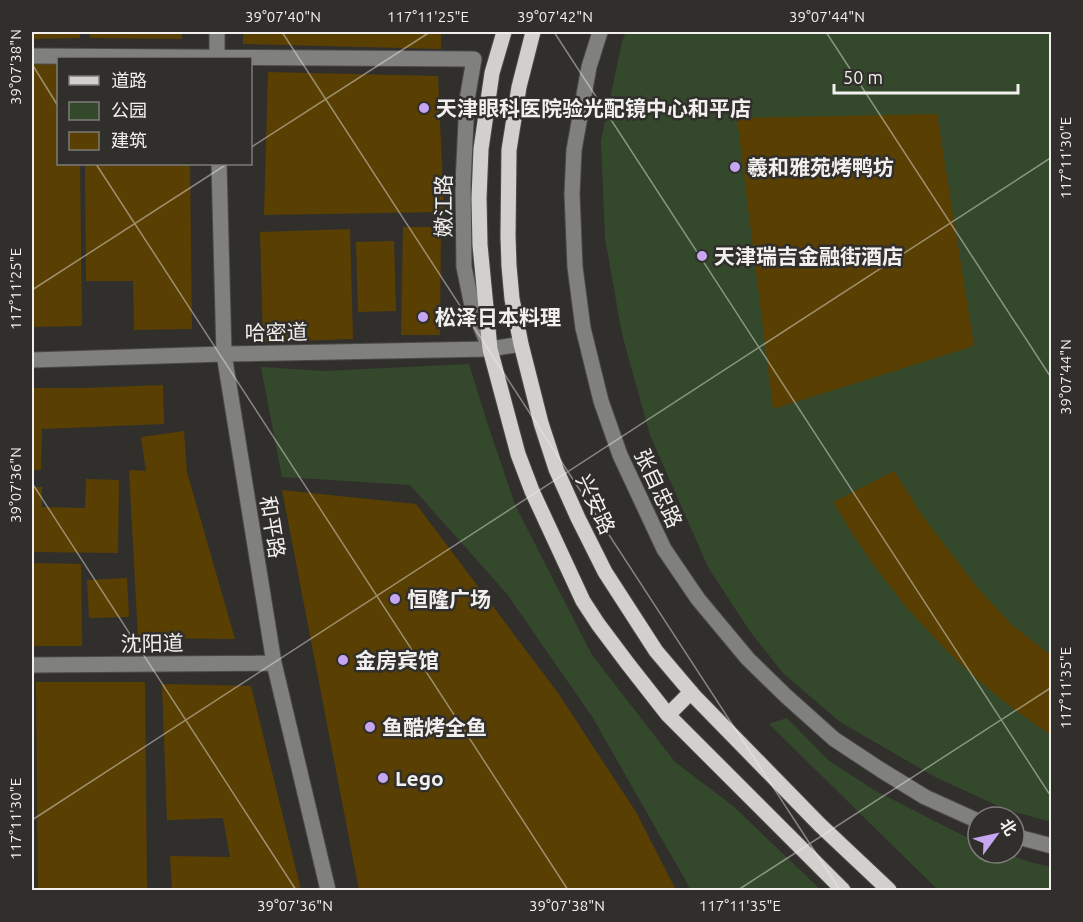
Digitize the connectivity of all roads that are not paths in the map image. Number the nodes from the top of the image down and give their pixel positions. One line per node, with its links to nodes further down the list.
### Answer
1 (216, 32): 7 (street)
2 (504, 32): 11 (main road)
3 (533, 32): 10 (main road, 兴安路)
4 (600, 32): 18 (street, 张自忠路)
5 (32, 56): 6 (street)
6 (124, 57)
7 (217, 57)
8 (252, 58): 11 (street, 嫩江路)
9 (219, 165): 12 (street, 和平路)
10 (521, 344): 11 (street, 哈密道); 16 (main road, 兴安路)
11 (490, 349): 12 (street, 哈密道); 17 (main road)
12 (224, 354): 13 (street, 哈密道); 14 (street, 和平路)
13 (32, 360)
14 (274, 663): 15 (street, 沈阳道); 21 (street, 和平路)
15 (32, 665)
16 (691, 692): 17 (main road); 23 (main road, 兴安路)
17 (668, 715): 22 (main road)
18 (966, 815)
19 (1026, 839): 20 (street)
20 (1052, 846)
21 (328, 891)
22 (843, 891)
23 (890, 891)

